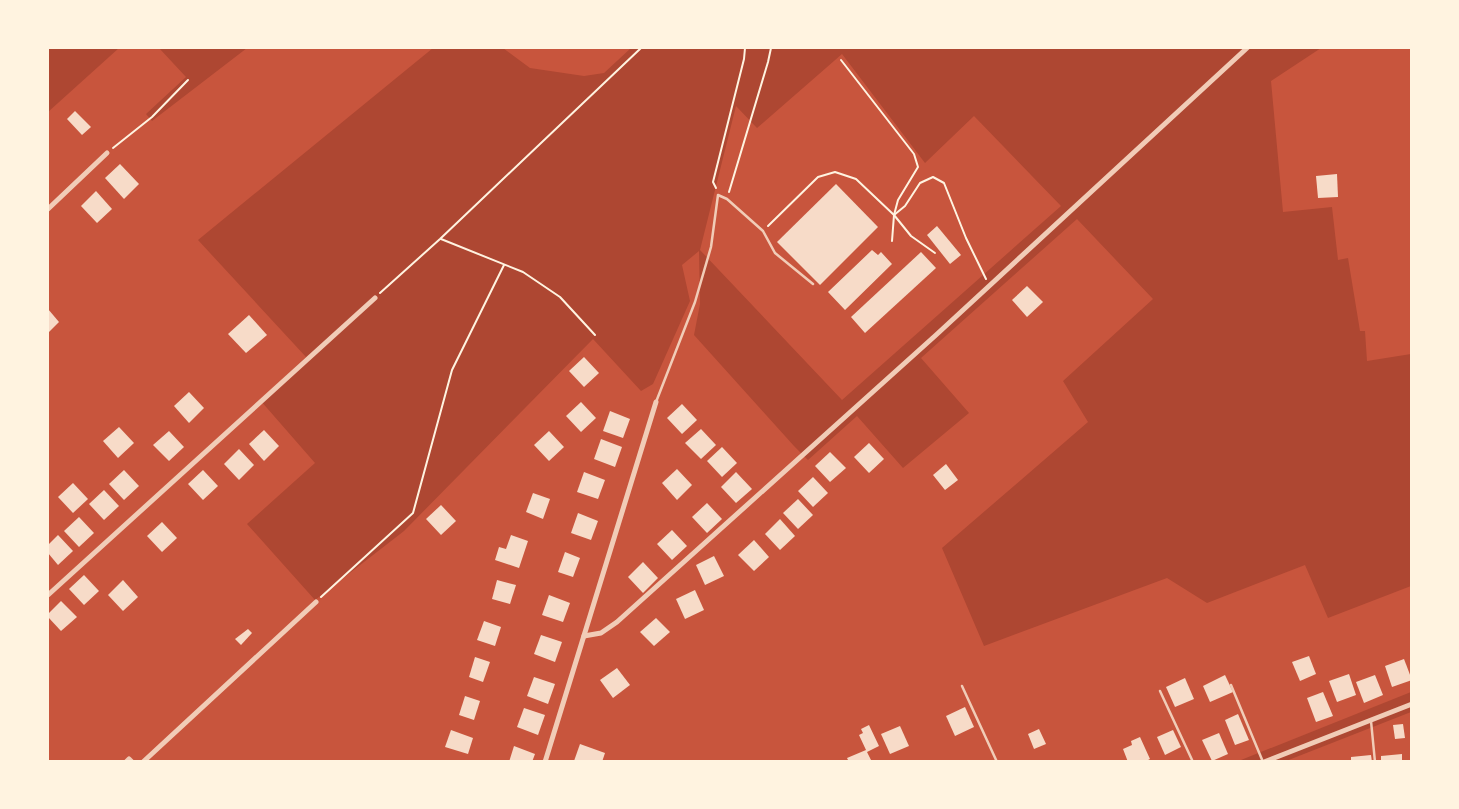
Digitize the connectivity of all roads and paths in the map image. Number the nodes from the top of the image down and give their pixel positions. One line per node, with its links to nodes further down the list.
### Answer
1 (641, 48): 13 (path)
2 (745, 48): 8 (path)
3 (771, 48): 9 (path)
4 (1247, 48): 18 (street)
5 (841, 60): 11 (path)
6 (188, 80): 7 (path)
7 (107, 153): 10 (street)
8 (718, 195): 9 (lane); 21 (lane)
9 (727, 199): 12 (lane)
10 (48, 208)
11 (894, 215): 12 (path); 14 (path); 15 (path); 18 (path)
12 (763, 231): 17 (lane)
13 (440, 239): 16 (path); 19 (path)
14 (892, 241)
15 (935, 254)
16 (504, 265): 20 (path); 23 (path)
17 (813, 284)
18 (989, 286): 24 (street)
19 (374, 298): 22 (street)
20 (594, 336)
21 (656, 402): 24 (street)
22 (48, 595)
23 (316, 602): 32 (street)
24 (584, 636): 33 (street)
25 (1231, 685): 36 (lane)
26 (962, 686): 34 (lane)
27 (1160, 691): 35 (lane)
28 (1412, 704): 29 (street)
29 (1371, 720): 36 (street); 37 (lane)
30 (126, 762): 31 (street)
31 (132, 762)
32 (143, 762)
33 (545, 762)
34 (997, 762)
35 (1193, 762)
36 (1263, 762)
37 (1375, 762)

